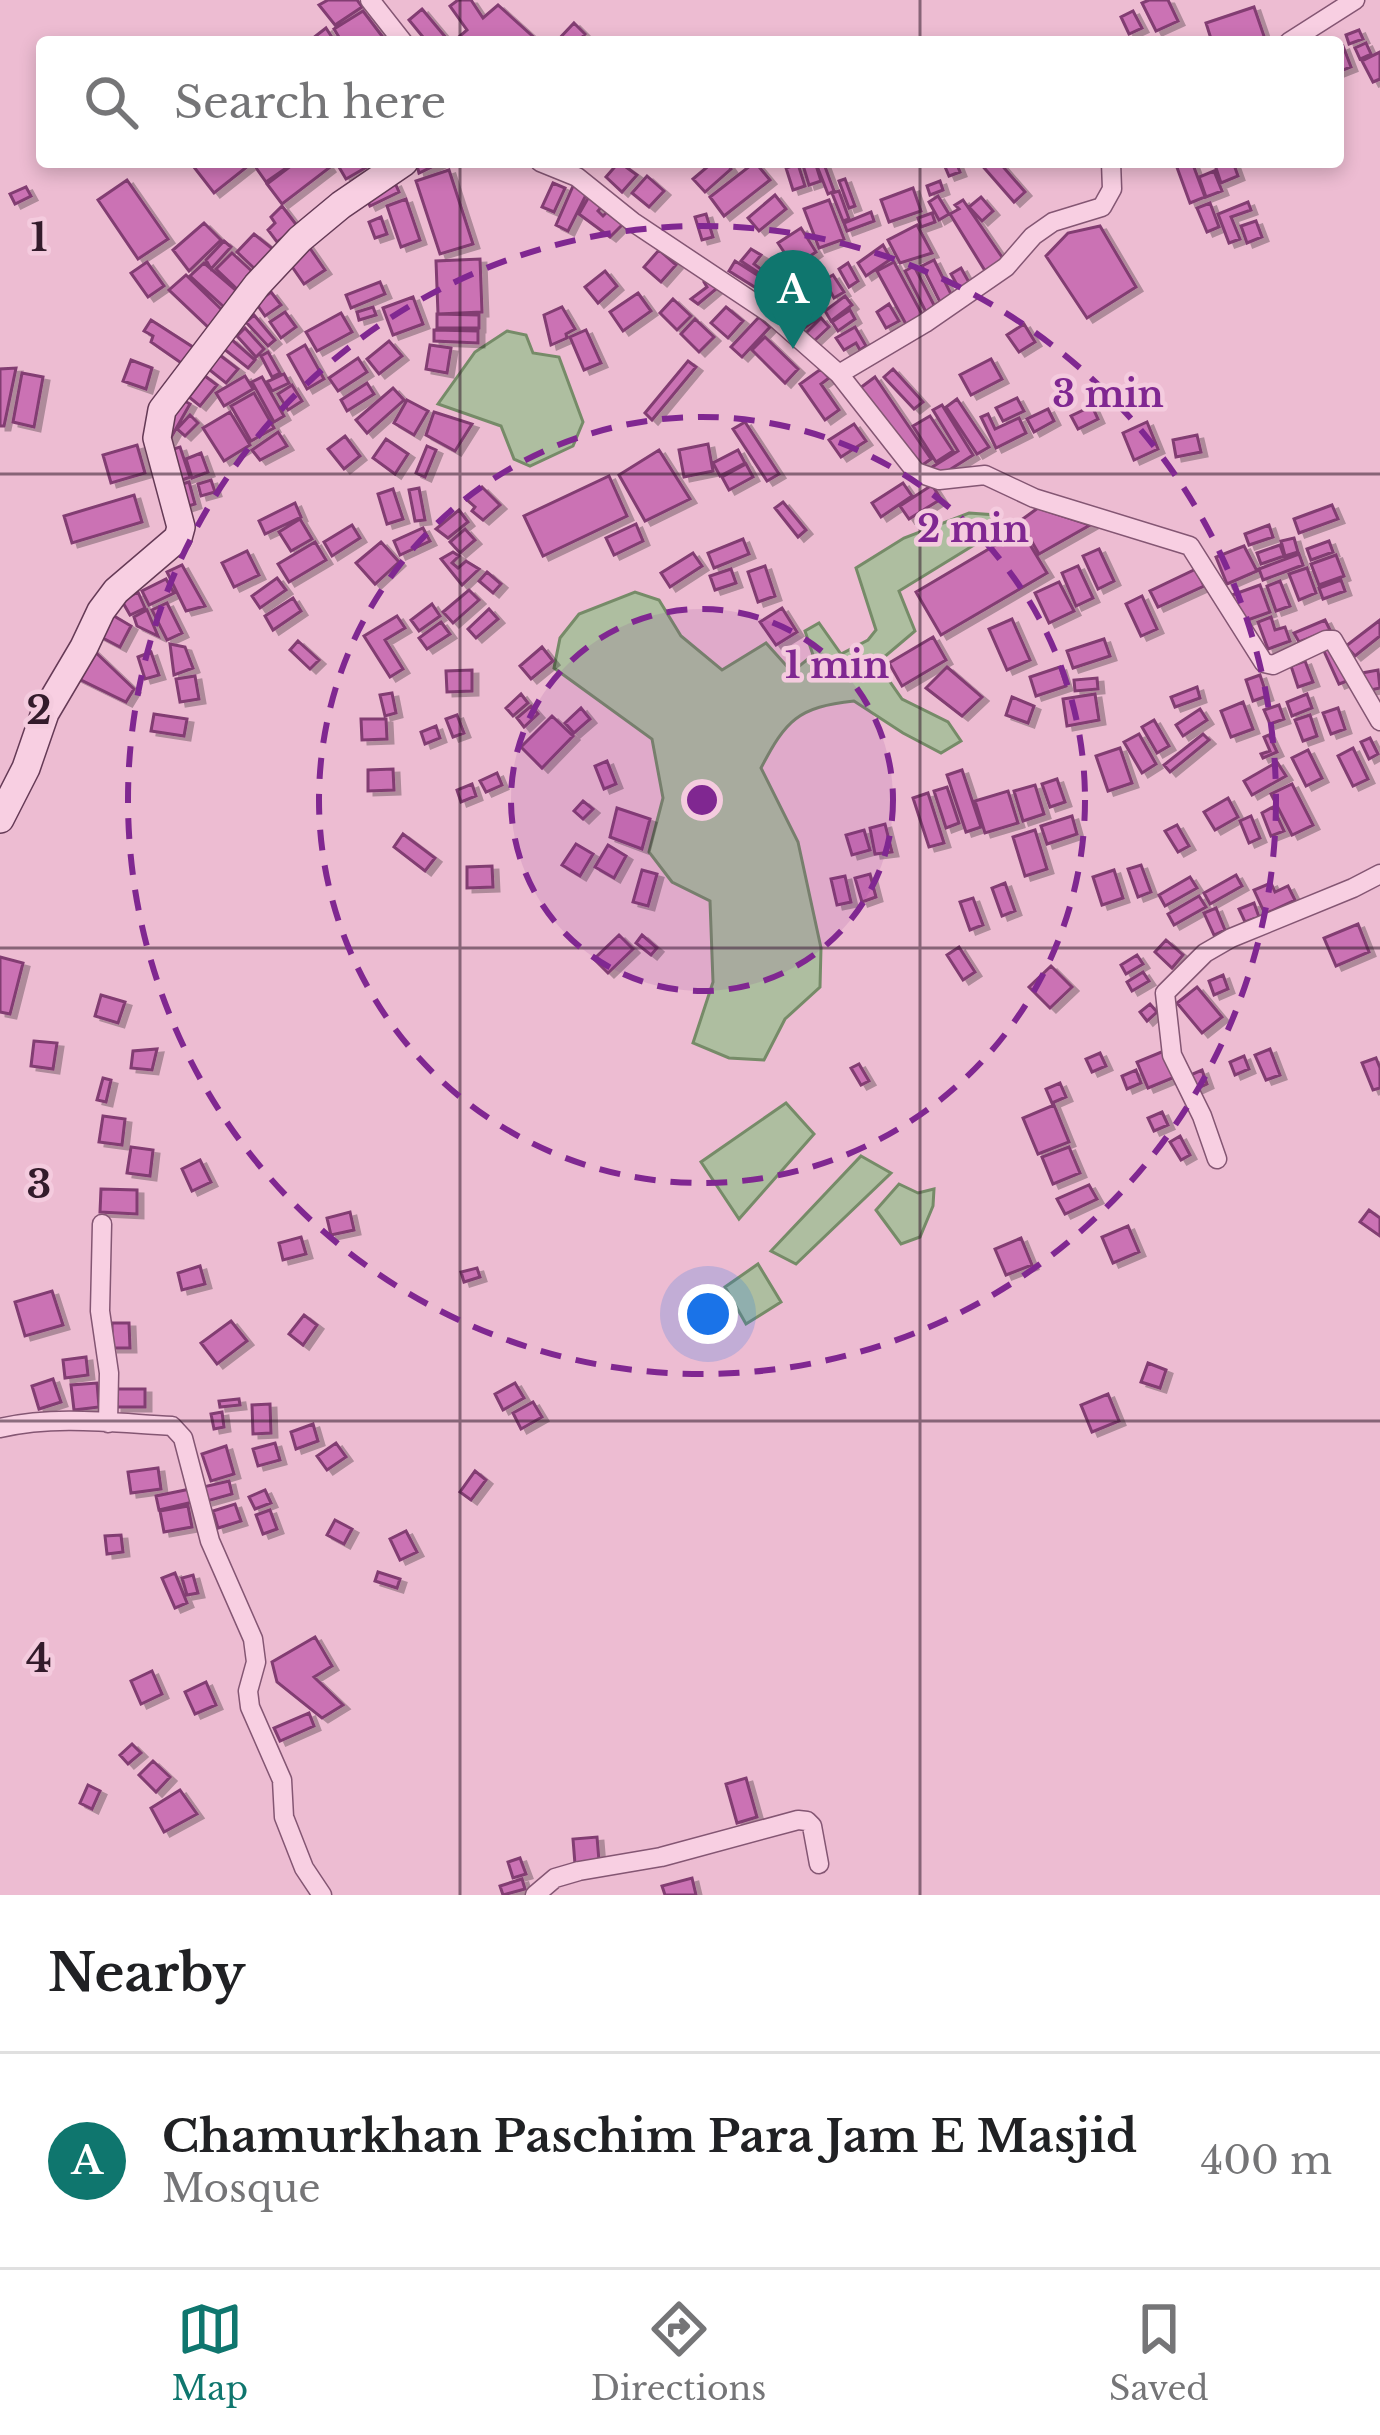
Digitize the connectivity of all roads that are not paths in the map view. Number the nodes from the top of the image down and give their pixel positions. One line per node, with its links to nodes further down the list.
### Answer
1 (370, 0): 3 (street)
2 (1355, 0): 4 (street)
3 (398, 36)
4 (1298, 36)
5 (395, 168): 10 (street)
6 (555, 168): 8 (street)
7 (1111, 168): 8 (street)
8 (839, 374): 9 (street)
9 (1380, 722)
10 (0, 819)
11 (1380, 874): 12 (street)
12 (1217, 1159)
13 (102, 1224): 14 (street)
14 (108, 1423): 15 (street); 17 (street)
15 (0, 1428)
16 (819, 1864): 18 (street)
17 (322, 1895)
18 (535, 1895)

